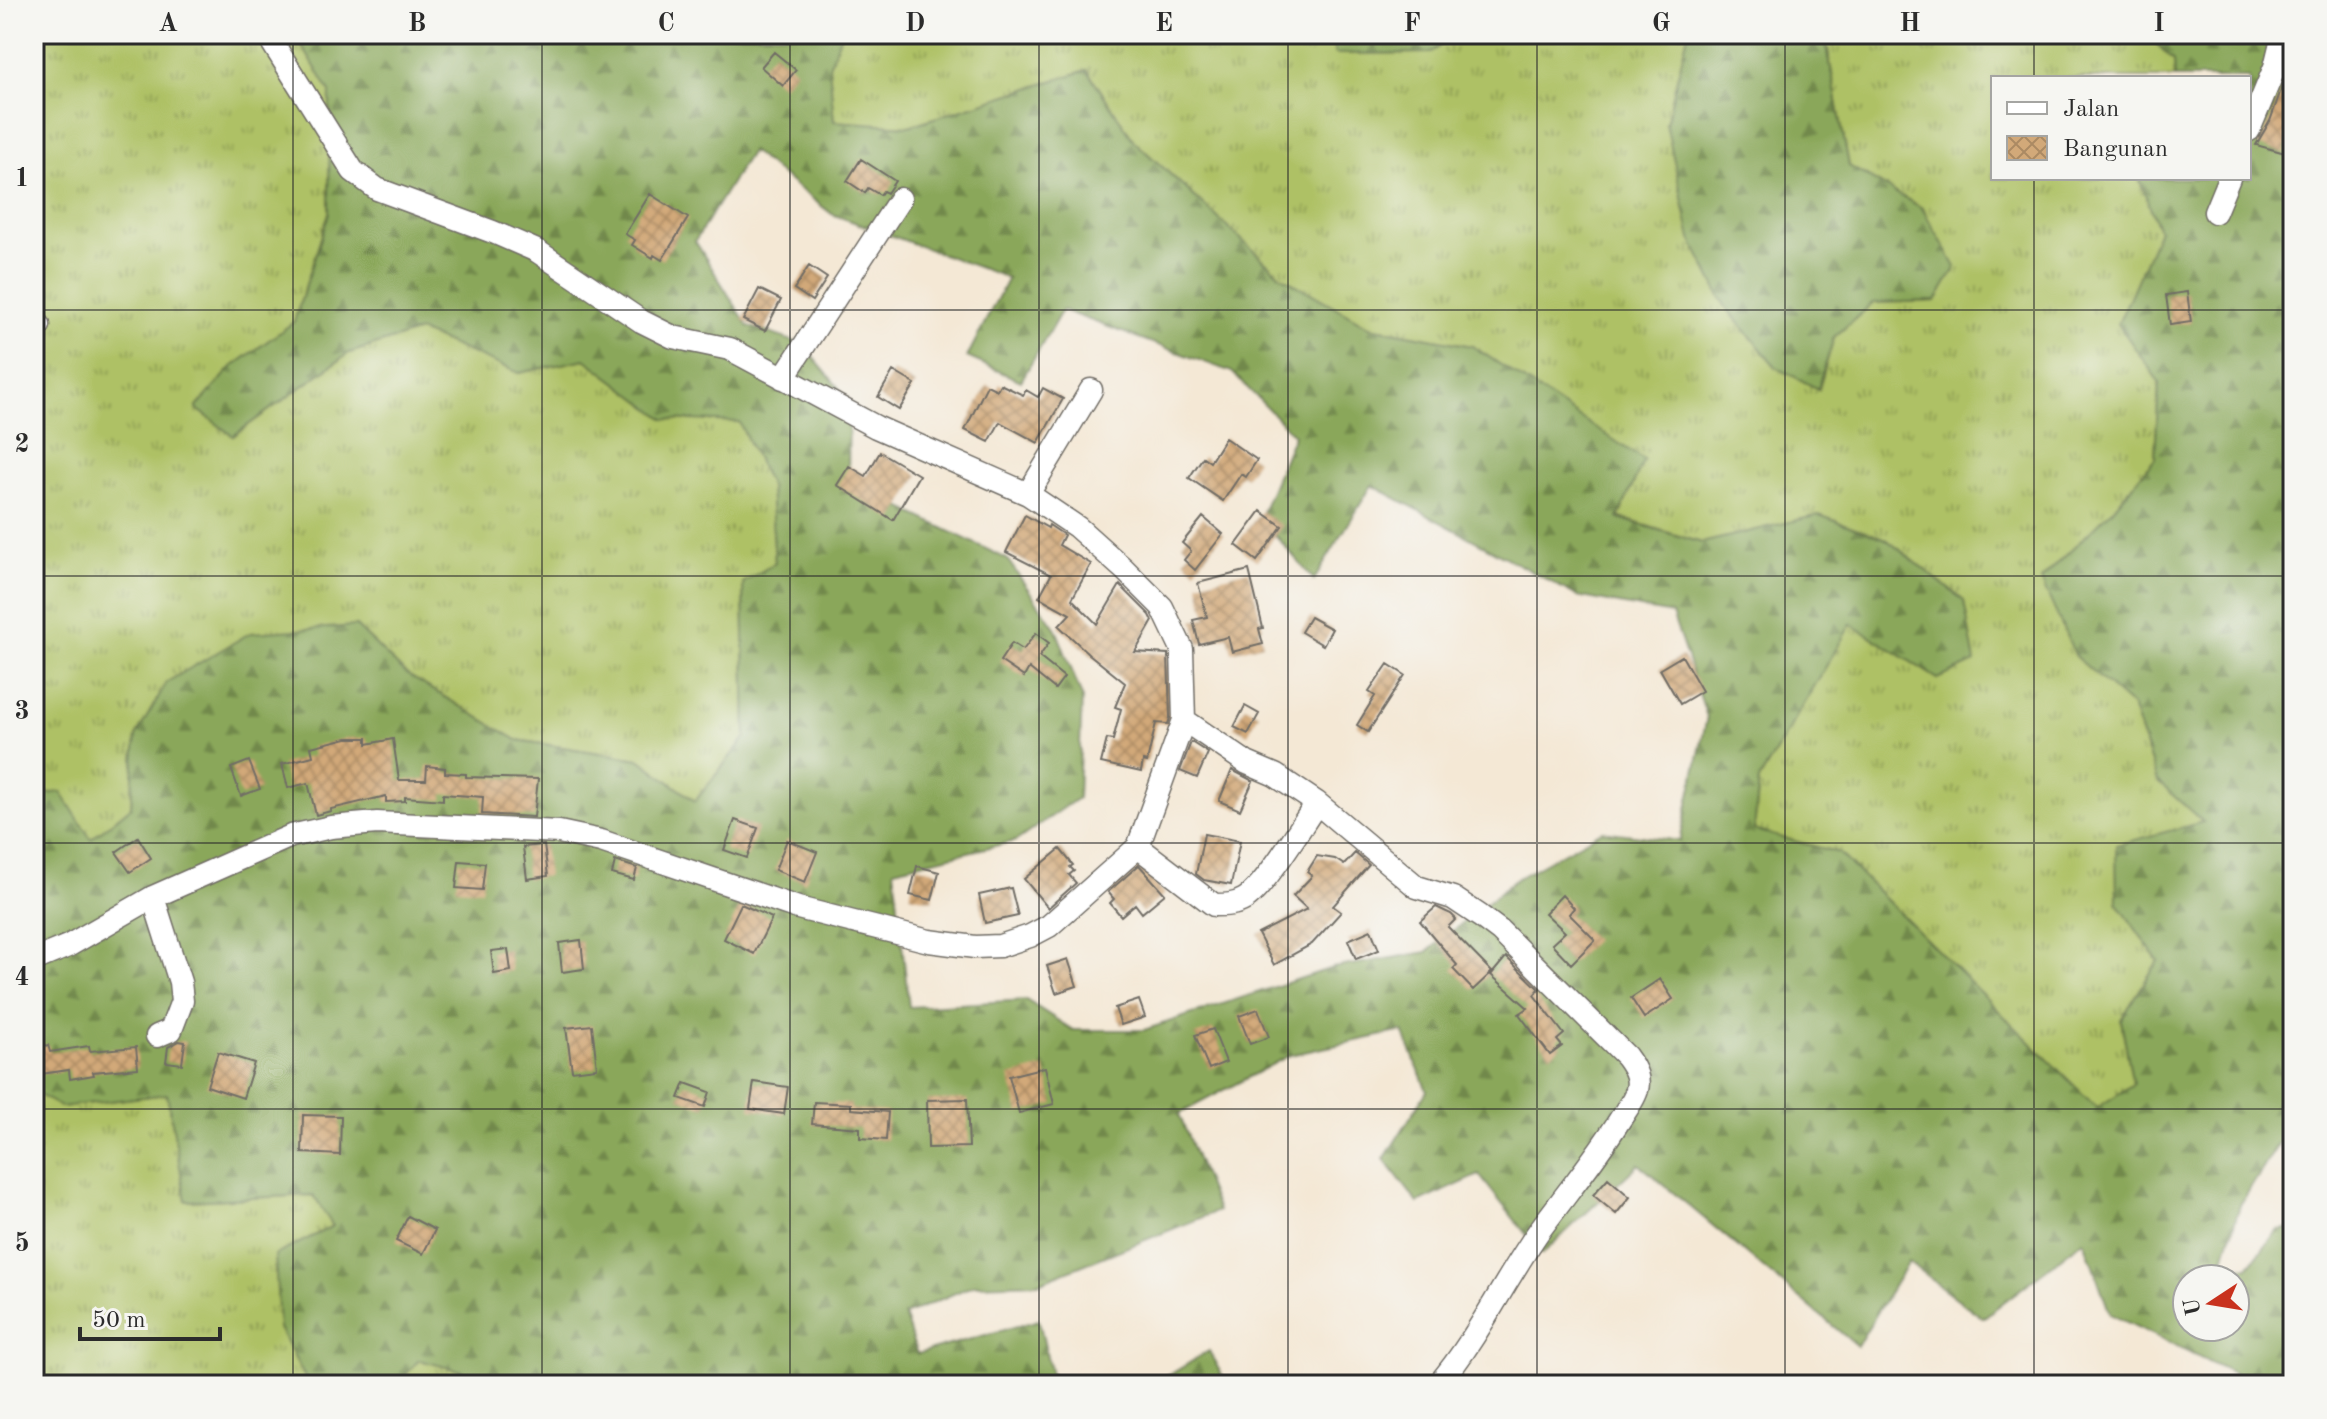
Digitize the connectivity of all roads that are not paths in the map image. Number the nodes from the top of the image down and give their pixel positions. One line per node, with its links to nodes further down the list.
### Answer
1 (267, 34): 8 (street)
2 (2283, 34): 3 (street)
3 (2284, 69): 4 (street)
4 (2251, 127)
5 (2228, 180): 7 (street)
6 (900, 199): 8 (street)
7 (2215, 212)
8 (783, 378): 10 (street)
9 (1091, 390): 10 (street)
10 (1028, 494): 11 (street)
11 (1184, 720): 12 (street); 13 (street)
12 (1317, 803): 13 (street); 17 (street)
13 (1138, 847): 14 (street)
14 (153, 897): 15 (street); 16 (street)
15 (34, 960)
16 (157, 1036)
17 (1438, 1385)

